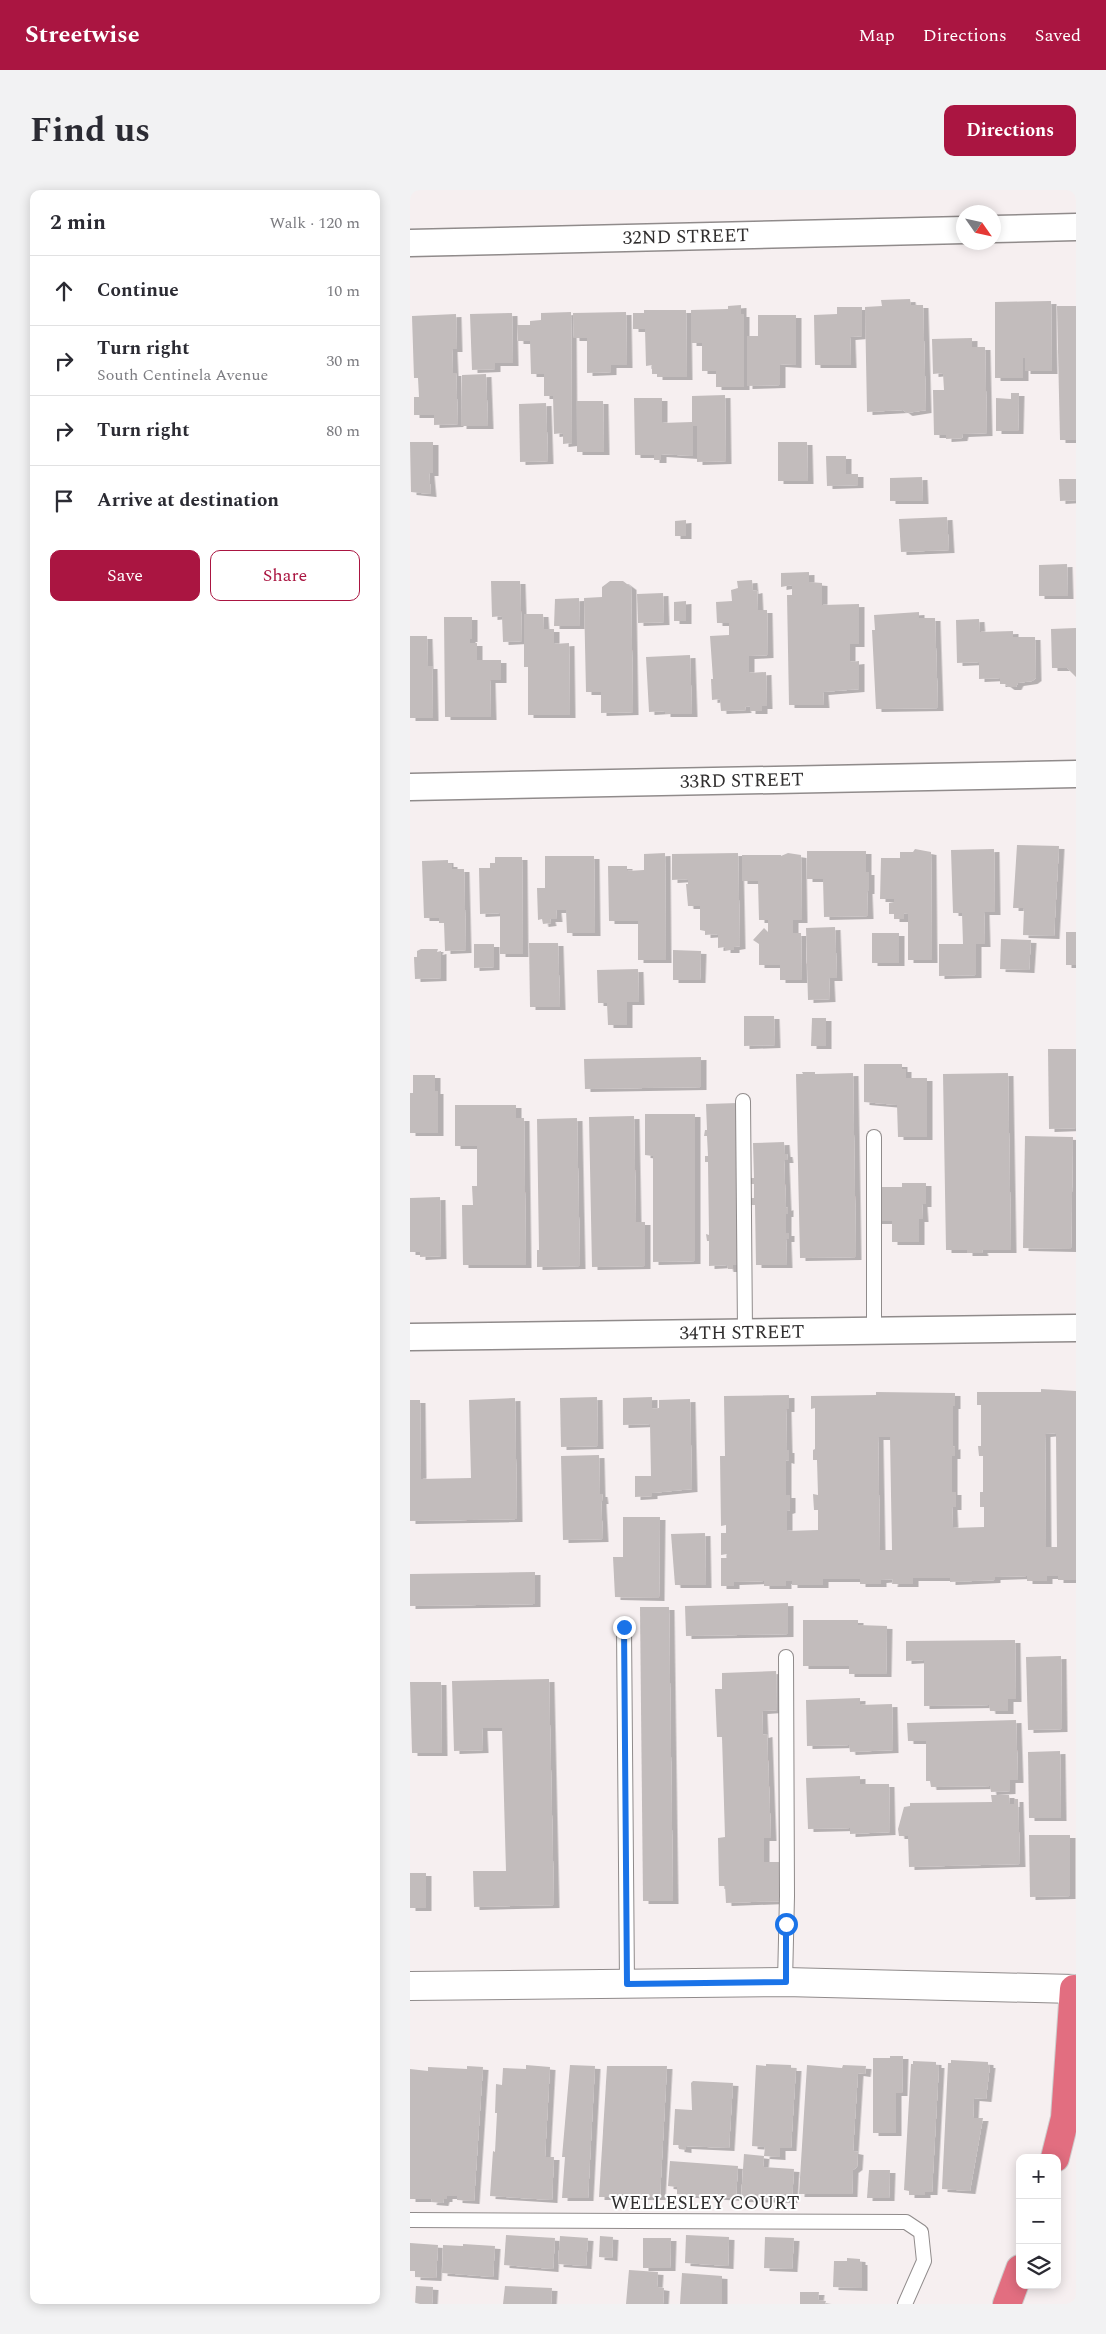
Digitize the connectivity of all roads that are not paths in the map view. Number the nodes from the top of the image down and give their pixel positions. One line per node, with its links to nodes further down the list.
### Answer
1 (1076, 227): 2 (street)
2 (1001, 229)
3 (956, 230): 4 (street, 32ND STREET)
4 (410, 243)
5 (1076, 774): 6 (street, 33RD STREET)
6 (410, 787)
7 (743, 1101): 11 (lane)
8 (874, 1137): 10 (lane)
9 (1076, 1328): 10 (street, 34TH STREET)
10 (874, 1330): 11 (street, 34TH STREET)
11 (745, 1332): 12 (street, 34TH STREET)
12 (410, 1337)
13 (624, 1627): 16 (lane)
14 (786, 1657): 15 (lane)
15 (786, 1982): 16 (street); 18 (street)
16 (627, 1984): 17 (street)
17 (410, 1986)
18 (1074, 1988): 19 (highway)
19 (1057, 2154)
20 (410, 2220): 22 (lane, WELLESLEY COURT)
21 (1016, 2280): 23 (highway)
22 (905, 2304)
23 (1007, 2304)

